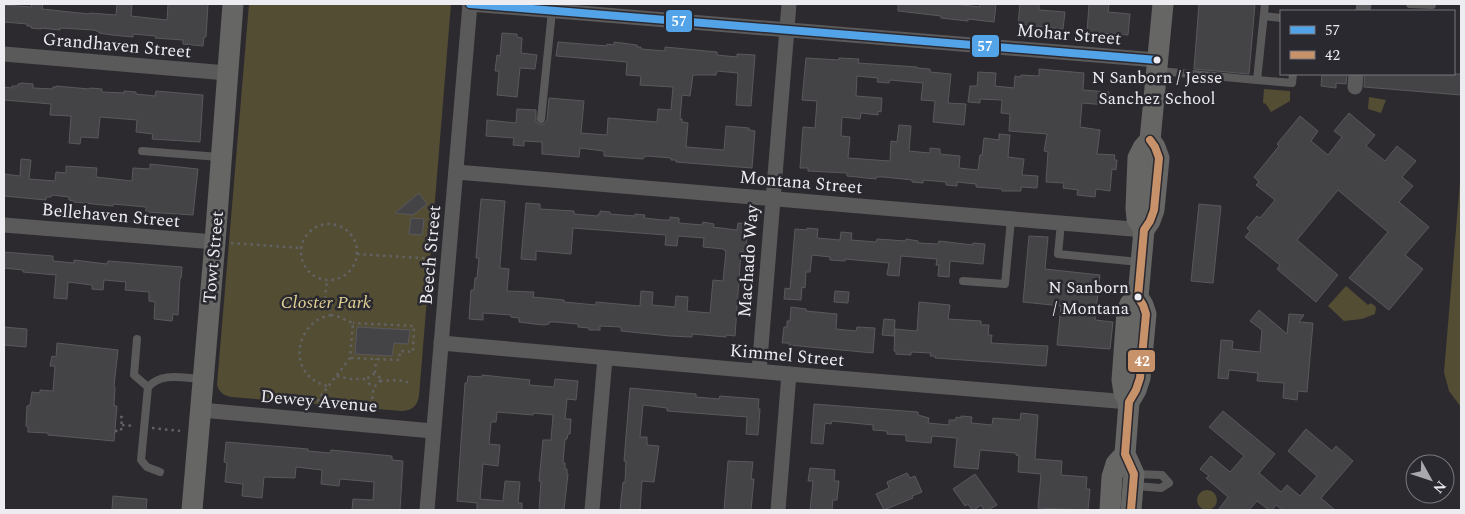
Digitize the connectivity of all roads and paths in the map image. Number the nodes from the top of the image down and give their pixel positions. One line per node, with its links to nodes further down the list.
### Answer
1 (233, 4): 14 (main road, Towt Street)
2 (470, 4): 8 (street, Mohar Street); 20 (street, Beech Street)
3 (789, 4): 11 (street, Machado Way)
4 (1163, 4): 13 (main road)
5 (1265, 4): 9 (lane)
6 (1410, 4): 7 (lane)
7 (1432, 5)
8 (552, 11): 11 (street, Mohar Street); 17 (lane)
9 (1264, 16): 10 (lane); 16 (lane)
10 (1280, 18)
11 (787, 29): 13 (street, Mohar Street); 21 (street, Machado Way)
12 (4, 54): 14 (street, Grandhaven Street)
13 (1156, 65): 16 (lane); 25 (main road)
14 (227, 73): 19 (main road, Towt Street)
15 (1293, 75): 16 (lane)
16 (1257, 80)
17 (541, 120)
18 (142, 151): 19 (lane)
19 (221, 157): 26 (main road, Towt Street)
20 (456, 172): 21 (street, Montana Street); 29 (street, Beech Street)
21 (772, 198): 22 (street, Montana Street); 40 (street, Machado Way)
22 (1011, 219): 23 (street, Montana Street); 32 (lane)
23 (1061, 223): 25 (street, Montana Street); 30 (lane)
24 (4, 225): 26 (street, Bellehaven Street)
25 (1144, 230): 30 (main road)
26 (223, 242): 27 (path); 44 (main road, Towt Street)
27 (301, 248): 28 (path); 31 (path)
28 (357, 254): 29 (path); 31 (path)
29 (449, 260): 36 (street, Beech Street)
30 (1141, 262): 52 (main road)
31 (327, 280): 33 (path)
32 (963, 281)
33 (331, 315): 34 (path); 48 (path)
34 (353, 323): 37 (path); 39 (path)
35 (137, 339): 50 (lane)
36 (441, 343): 38 (street, Kimmel Street); 57 (street, Beech Street)
37 (350, 358): 39 (path); 43 (path)
38 (604, 358): 40 (street, Kimmel Street); 63 (street)
39 (376, 359): 41 (path)
40 (759, 371): 42 (street, Kimmel Street)
41 (375, 373): 45 (path); 46 (path)
42 (789, 374): 52 (street, Kimmel Street); 64 (street)
43 (337, 376): 45 (path); 48 (path)
44 (203, 379): 50 (lane); 53 (main road, Towt Street)
45 (367, 379): 49 (path)
46 (380, 380): 47 (path); 49 (path)
47 (411, 383)
48 (328, 386): 55 (path)
49 (374, 386): 51 (path)
50 (148, 387): 59 (lane)
51 (372, 399)
52 (1129, 402): 58 (main road)
53 (201, 410): 55 (street, Dewey Avenue); 61 (main road, Towt Street)
54 (116, 417): 56 (path)
55 (317, 420): 57 (street, Dewey Avenue)
56 (115, 431)
57 (433, 431): 62 (street, Beech Street)
58 (1125, 454): 60 (main road); 65 (main road)
59 (160, 472)
60 (1133, 480): 60 (lane); 66 (main road)
61 (192, 510)
62 (427, 510)
63 (592, 510)
64 (778, 510)
65 (1110, 510)
66 (1131, 510)

